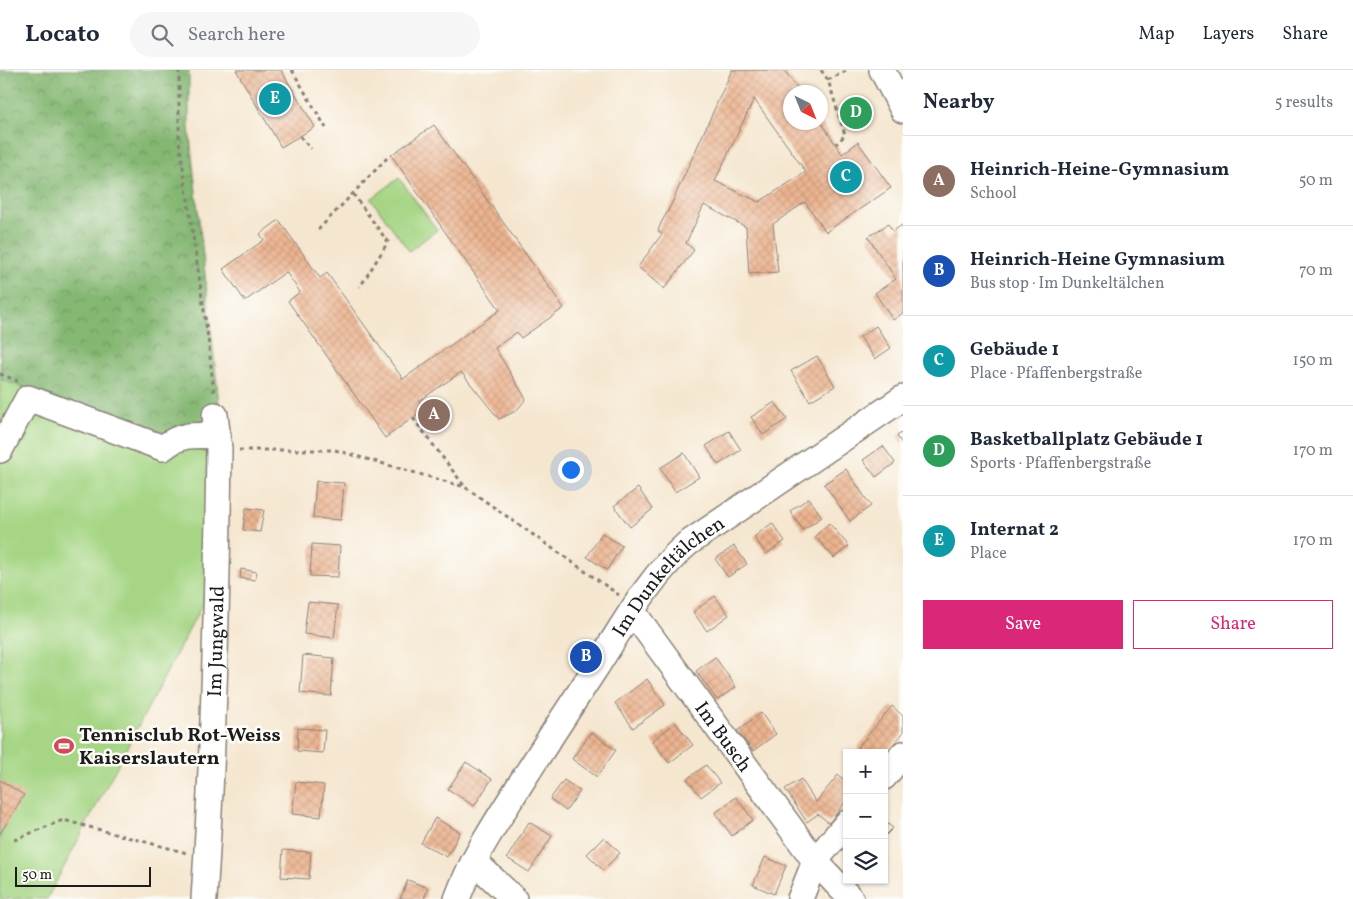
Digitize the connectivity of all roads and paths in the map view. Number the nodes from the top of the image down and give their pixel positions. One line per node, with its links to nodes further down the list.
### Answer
1 (179, 70): 18 (path)
2 (292, 70): 8 (path)
3 (821, 70): 6 (path)
4 (848, 70): 6 (path)
5 (882, 70): 7 (street)
6 (828, 80): 10 (path)
7 (903, 110)
8 (326, 128)
9 (300, 136): 11 (path)
10 (836, 144)
11 (311, 150)
12 (387, 158): 13 (path)
13 (353, 194): 14 (path); 15 (path)
14 (318, 230)
15 (360, 287)
16 (903, 398): 22 (street, Im Dunkeltälchen)
17 (413, 418): 21 (path)
18 (217, 426): 19 (street); 27 (street, Im Jungwald)
19 (0, 450)
20 (239, 450): 21 (path)
21 (465, 487): 22 (path)
22 (632, 612): 28 (street, Im Dunkeltälchen); 29 (street, Im Busch)
23 (903, 754): 24 (street)
24 (888, 772)
25 (843, 828): 29 (street)
26 (14, 840): 27 (path)
27 (207, 858): 30 (street, Im Jungwald)
28 (474, 861): 31 (street, Im Dunkeltälchen); 32 (street)
29 (815, 861): 33 (street); 34 (street, Im Busch)
30 (204, 899)
31 (457, 899)
32 (514, 899)
33 (800, 899)
34 (851, 899)

